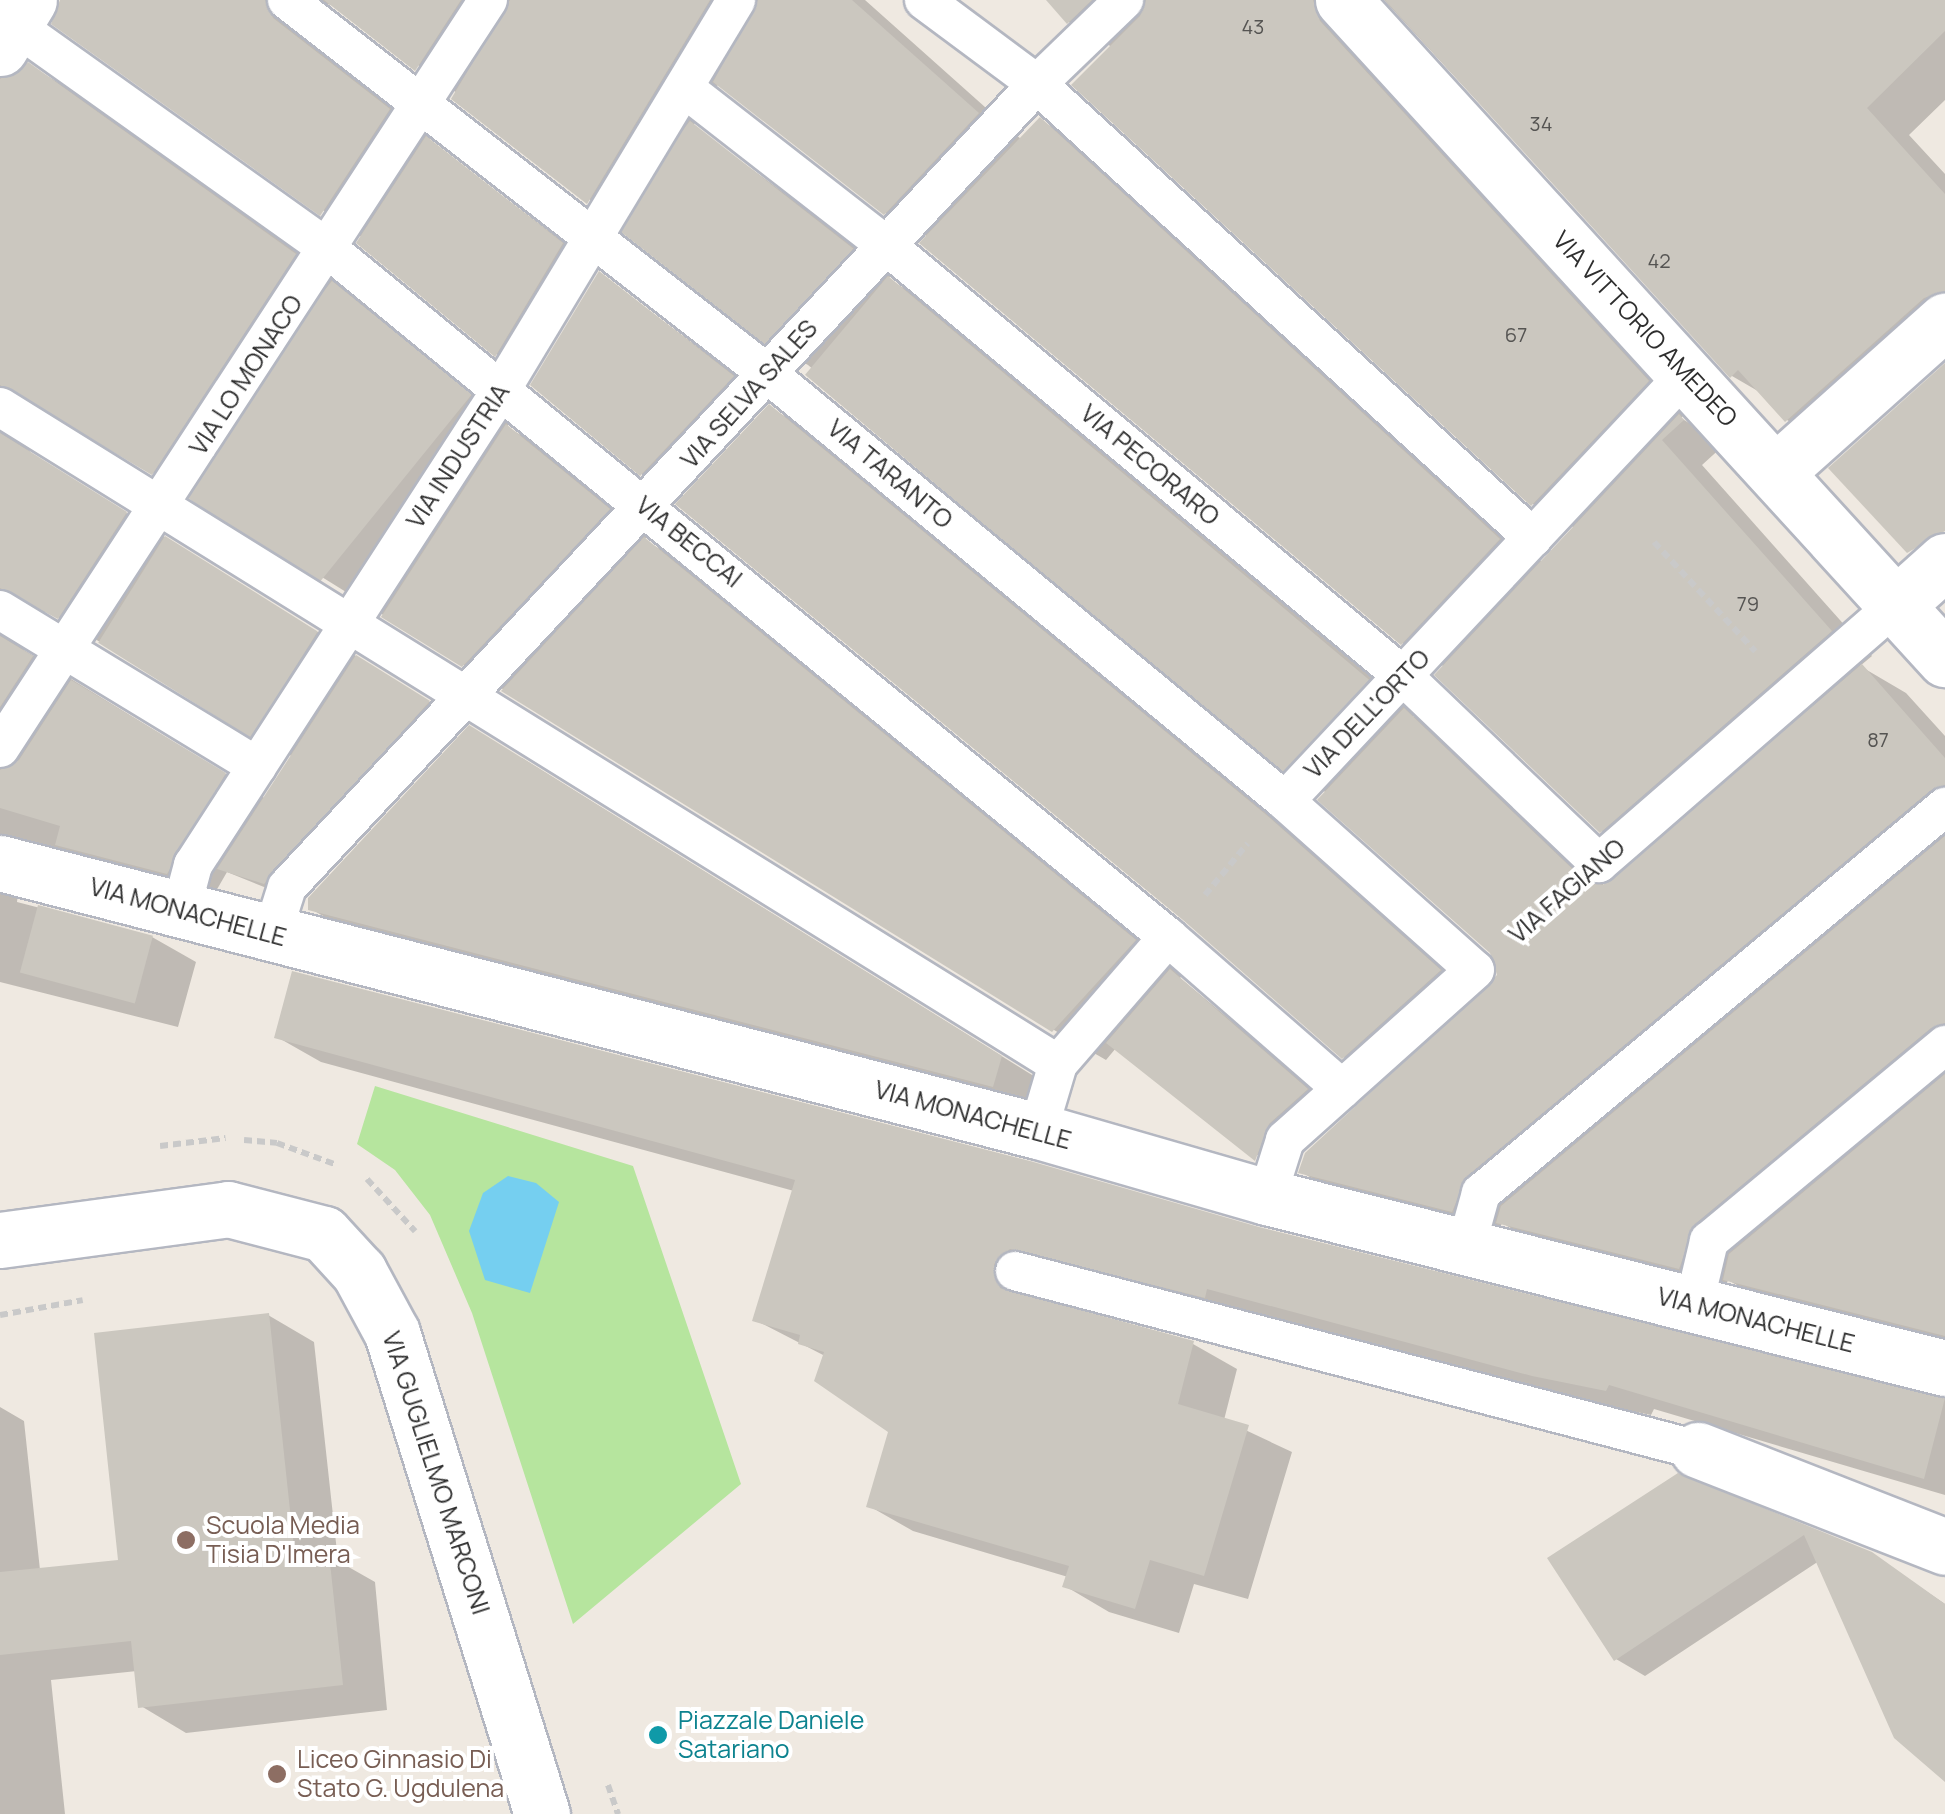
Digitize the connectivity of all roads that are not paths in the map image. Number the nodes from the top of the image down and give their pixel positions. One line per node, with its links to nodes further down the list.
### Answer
1 (286, 0): 10 (lane, VIA TARANTO)
2 (488, 0): 10 (lane, VIA LO MONACO)
3 (736, 0): 9 (lane, VIA INDUSTRIA)
4 (924, 0): 8 (lane)
5 (1124, 0): 8 (lane, VIA SELVA SALES)
6 (1343, 0): 16 (street, VIA VITTORIO AMEDEO)
7 (14, 24): 13 (lane, VIA BECCAI)
8 (1037, 84): 12 (lane, VIA SELVA SALES); 22 (lane)
9 (684, 88): 11 (lane, VIA INDUSTRIA); 12 (lane, VIA PECORARO)
10 (425, 104): 11 (lane, VIA TARANTO); 13 (lane, VIA LO MONACO)
11 (596, 235): 15 (lane, VIA TARANTO); 17 (lane, VIA INDUSTRIA)
12 (886, 245): 15 (lane, VIA SELVA SALES); 29 (lane, VIA PECORARO)
13 (328, 249): 17 (lane, VIA BECCAI); 20 (lane, VIA LO MONACO)
14 (1945, 321): 19 (street)
15 (768, 374): 21 (lane, VIA SELVA SALES); 33 (lane, VIA TARANTO)
16 (1686, 374): 19 (street, VIA VITTORIO AMEDEO); 22 (lane, VIA DELL'ORTO)
17 (500, 390): 21 (lane, VIA BECCAI); 26 (lane, VIA INDUSTRIA)
18 (0, 407): 20 (lane)
19 (1776, 472): 24 (street, VIA VITTORIO AMEDEO)
20 (161, 506): 26 (lane); 27 (lane, VIA LO MONACO)
21 (646, 507): 30 (lane, VIA SELVA SALES); 39 (lane, VIA BECCAI)
22 (1533, 538): 29 (lane, VIA DELL'ORTO)
23 (1945, 562): 24 (street)
24 (1896, 605): 28 (street, VIA VITTORIO AMEDEO); 36 (lane, VIA FAGIANO)
25 (0, 610): 27 (lane)
26 (350, 623): 30 (lane); 32 (lane, VIA INDUSTRIA)
27 (66, 648): 31 (lane, VIA LO MONACO); 32 (lane)
28 (1945, 659)
29 (1403, 676): 33 (lane, VIA DELL'ORTO); 36 (lane, VIA PECORARO)
30 (466, 696): 38 (lane, VIA SELVA SALES); 41 (lane)
31 (0, 748)
32 (257, 766): 37 (lane, VIA INDUSTRIA)
33 (1285, 800): 42 (lane, VIA TARANTO)
34 (1945, 807): 46 (lane)
35 (0, 863): 37 (street, VIA MONACHELLE)
36 (1598, 863)
37 (181, 910): 38 (street, VIA MONACHELLE)
38 (272, 934): 43 (street, VIA MONACHELLE)
39 (1168, 938): 41 (lane); 42 (lane, VIA BECCAI)
40 (1945, 1044): 48 (lane)
41 (1058, 1064): 43 (lane)
42 (1342, 1089): 44 (lane)
43 (1038, 1131): 44 (street, VIA MONACHELLE)
44 (1267, 1197): 46 (street, VIA MONACHELLE)
45 (0, 1240): 52 (street, VIA GUGLIELMO MARCONI)
46 (1466, 1247): 48 (street, VIA MONACHELLE)
47 (1015, 1271): 50 (lane)
48 (1694, 1304): 49 (street, VIA MONACHELLE)
49 (1945, 1368)
50 (1698, 1450): 51 (street)
51 (1945, 1547)
52 (542, 1814)

